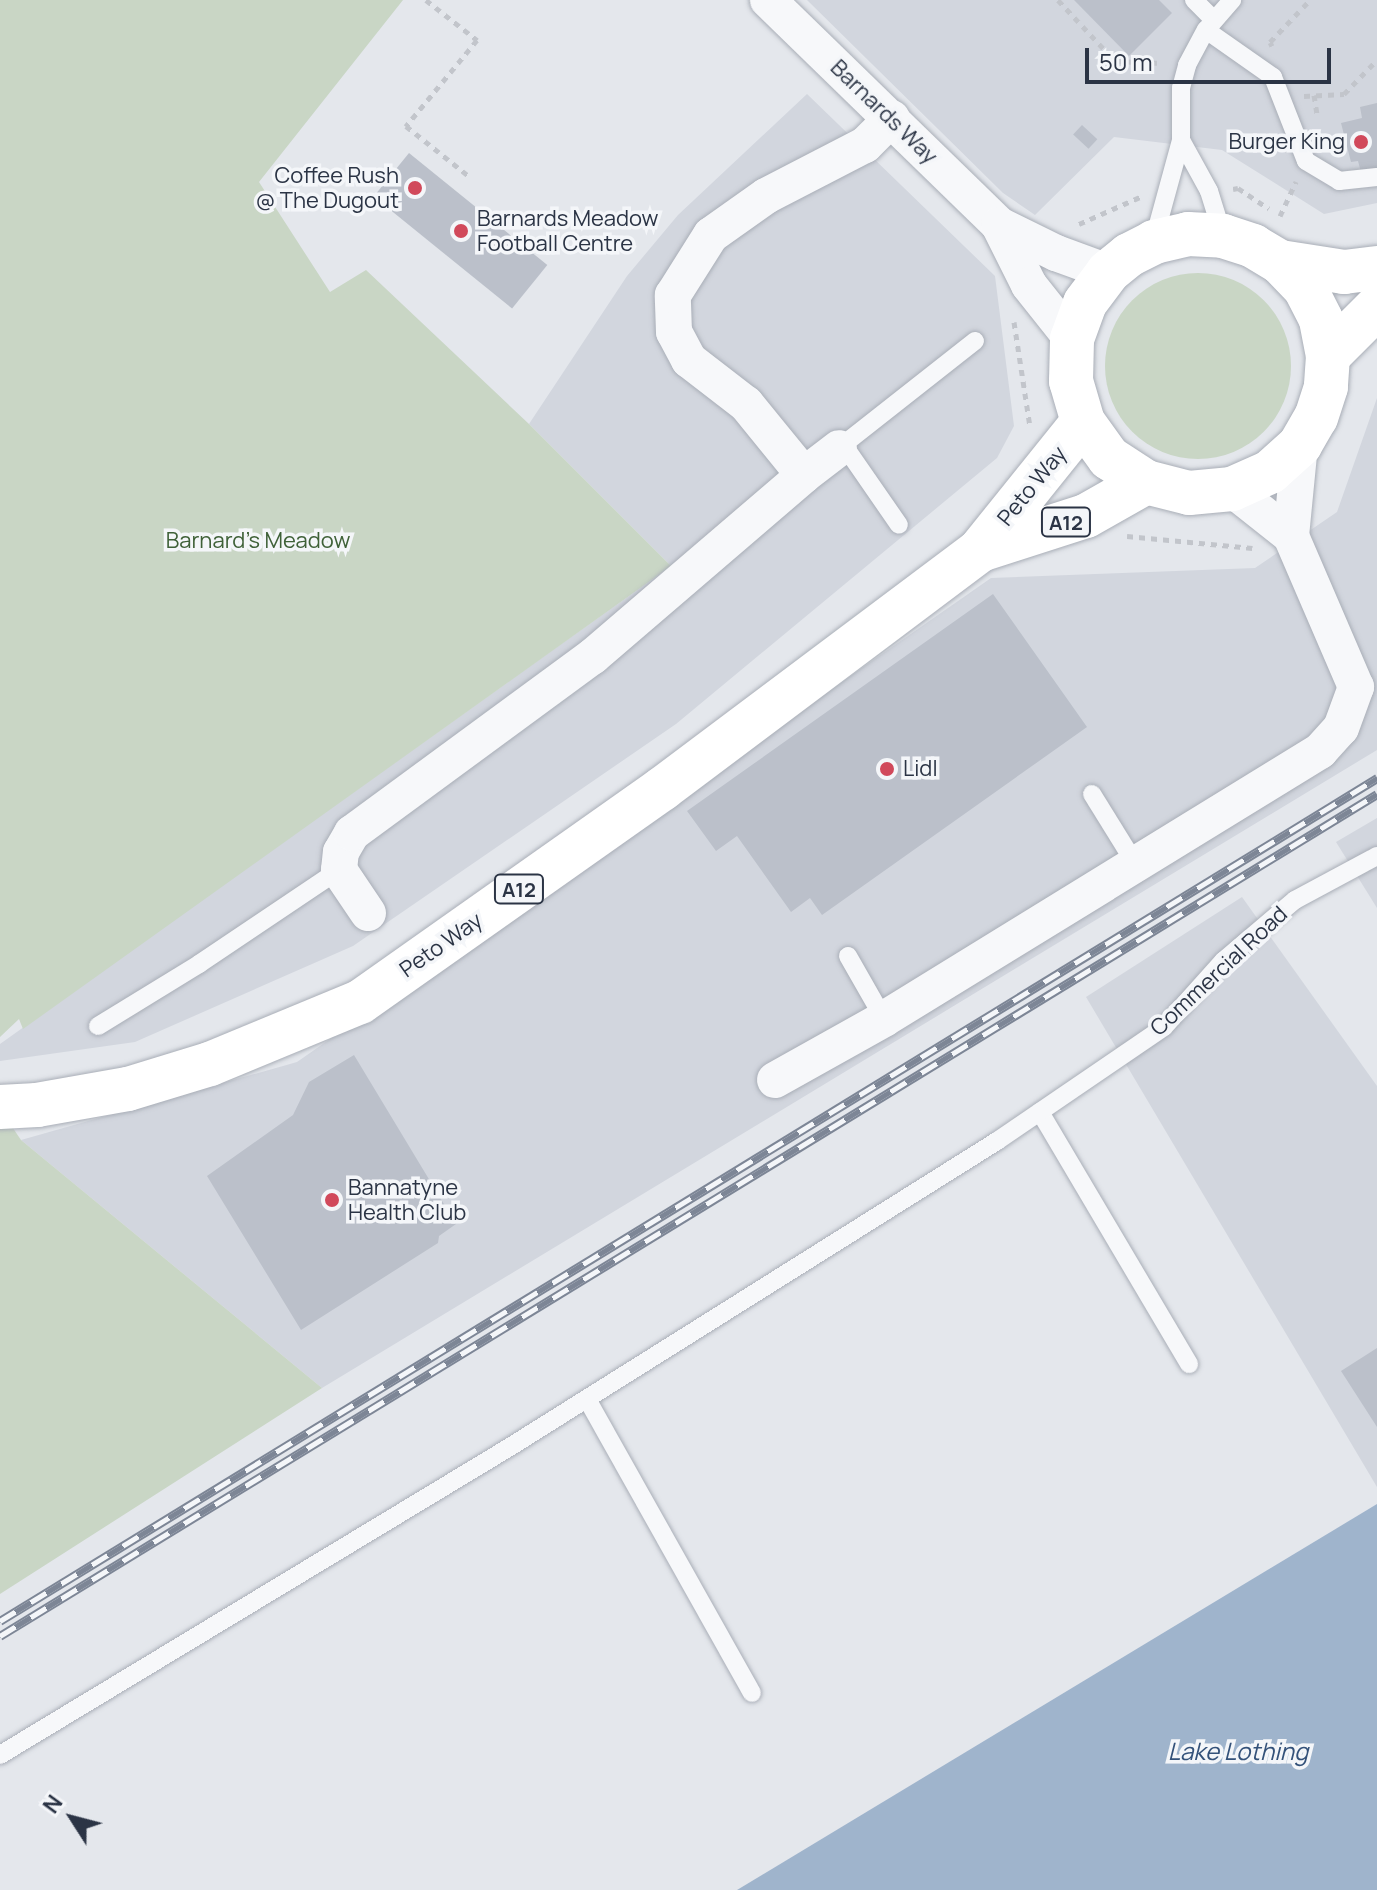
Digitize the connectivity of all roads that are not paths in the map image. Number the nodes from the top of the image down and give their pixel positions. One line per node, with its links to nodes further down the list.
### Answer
1 (768, 0): 5 (street, Barnards Way)
2 (1194, 0): 4 (lane)
3 (1232, 0): 4 (lane)
4 (1210, 25): 6 (lane); 7 (lane)
5 (892, 118): 8 (street, Barnards Way); 21 (street)
6 (1181, 140): 9 (lane); 10 (lane)
7 (1377, 177)
8 (999, 225): 13 (street, Barnards Way); 15 (street, Barnards Way)
9 (1223, 236): 10 (highway); 11 (highway)
10 (1154, 242): 13 (highway)
11 (1280, 262): 12 (highway); 17 (highway)
12 (1377, 268)
13 (1108, 272): 15 (highway)
14 (1377, 307): 17 (highway)
15 (1072, 339): 18 (highway)
16 (975, 341): 20 (lane)
17 (1328, 356): 19 (highway)
18 (1083, 422): 22 (highway); 26 (highway, Peto Way / A12)
19 (1300, 445): 23 (highway); 25 (street)
20 (841, 446): 21 (street); 24 (lane)
21 (804, 475): 31 (street)
22 (1146, 482): 23 (highway); 26 (highway, Peto Way / A12)
23 (1232, 489): 25 (street)
24 (899, 525)
25 (1291, 536): 27 (street)
26 (980, 550): 37 (highway, Peto Way / A12)
27 (1366, 688): 30 (street)
28 (1092, 794): 30 (lane)
29 (1377, 856): 38 (lane, Commercial Road)
30 (1136, 865): 34 (street)
31 (339, 870): 32 (street); 35 (lane)
32 (368, 913)
33 (848, 956): 34 (lane)
34 (884, 1019): 36 (street)
35 (98, 1026)
36 (775, 1080)
37 (0, 1107)
38 (1040, 1112): 39 (lane); 40 (lane, Commercial Road)
39 (1189, 1364)
40 (587, 1399): 41 (lane); 42 (lane, Commercial Road)
41 (752, 1693)
42 (0, 1755)

